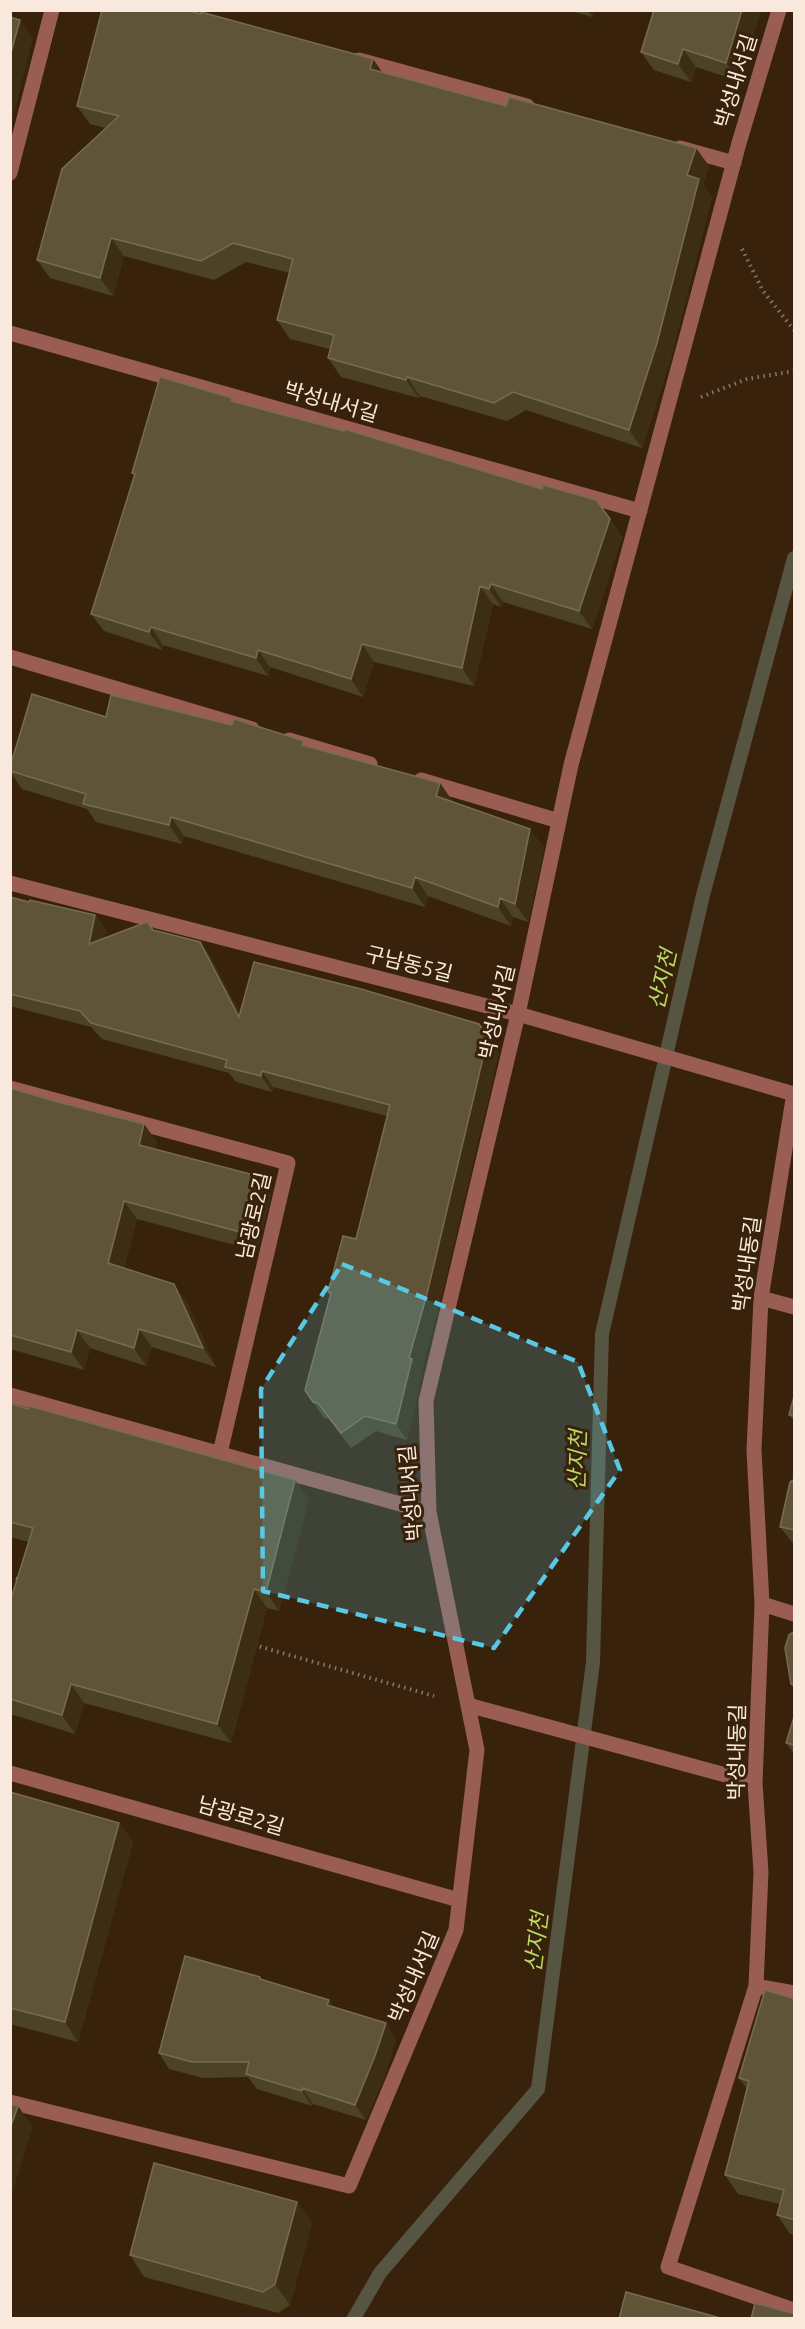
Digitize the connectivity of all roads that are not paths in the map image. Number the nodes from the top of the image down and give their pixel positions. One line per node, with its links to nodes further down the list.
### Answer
1 (52, 10): 7 (street)
2 (779, 10): 6 (street, 박성내서길)
3 (347, 57): 4 (street)
4 (541, 110)
5 (666, 144): 6 (street, 박성내서길)
6 (734, 163): 9 (street, 박성내서길)
7 (10, 173)
8 (10, 333): 9 (street, 박성내서길)
9 (640, 511): 13 (street, 박성내서길)
10 (10, 657): 11 (street)
11 (388, 770)
12 (411, 777): 13 (street)
13 (559, 821): 15 (street, 박성내서길)
14 (10, 883): 15 (street, 구남동5길)
15 (518, 1014): 17 (street, 구남동5길); 22 (street, 박성내서길)
16 (10, 1088): 21 (street, 남광로2길)
17 (794, 1094): 18 (street, 박성내동길)
18 (761, 1298): 19 (street); 23 (street, 박성내동길)
19 (795, 1307)
20 (10, 1395): 21 (street)
21 (220, 1453): 22 (street)
22 (429, 1512): 25 (street, 박성내서길)
23 (762, 1604): 24 (street); 27 (street, 박성내동길)
24 (795, 1614)
25 (468, 1705): 27 (street); 28 (street, 박성내서길)
26 (10, 1773): 28 (street, 남광로2길)
27 (755, 1783): 29 (street, 박성내동길)
28 (459, 1900): 31 (street, 박성내서길)
29 (756, 1986): 30 (street); 32 (street, 박성내동길)
30 (795, 1993)
31 (10, 2102)
32 (795, 2310)

